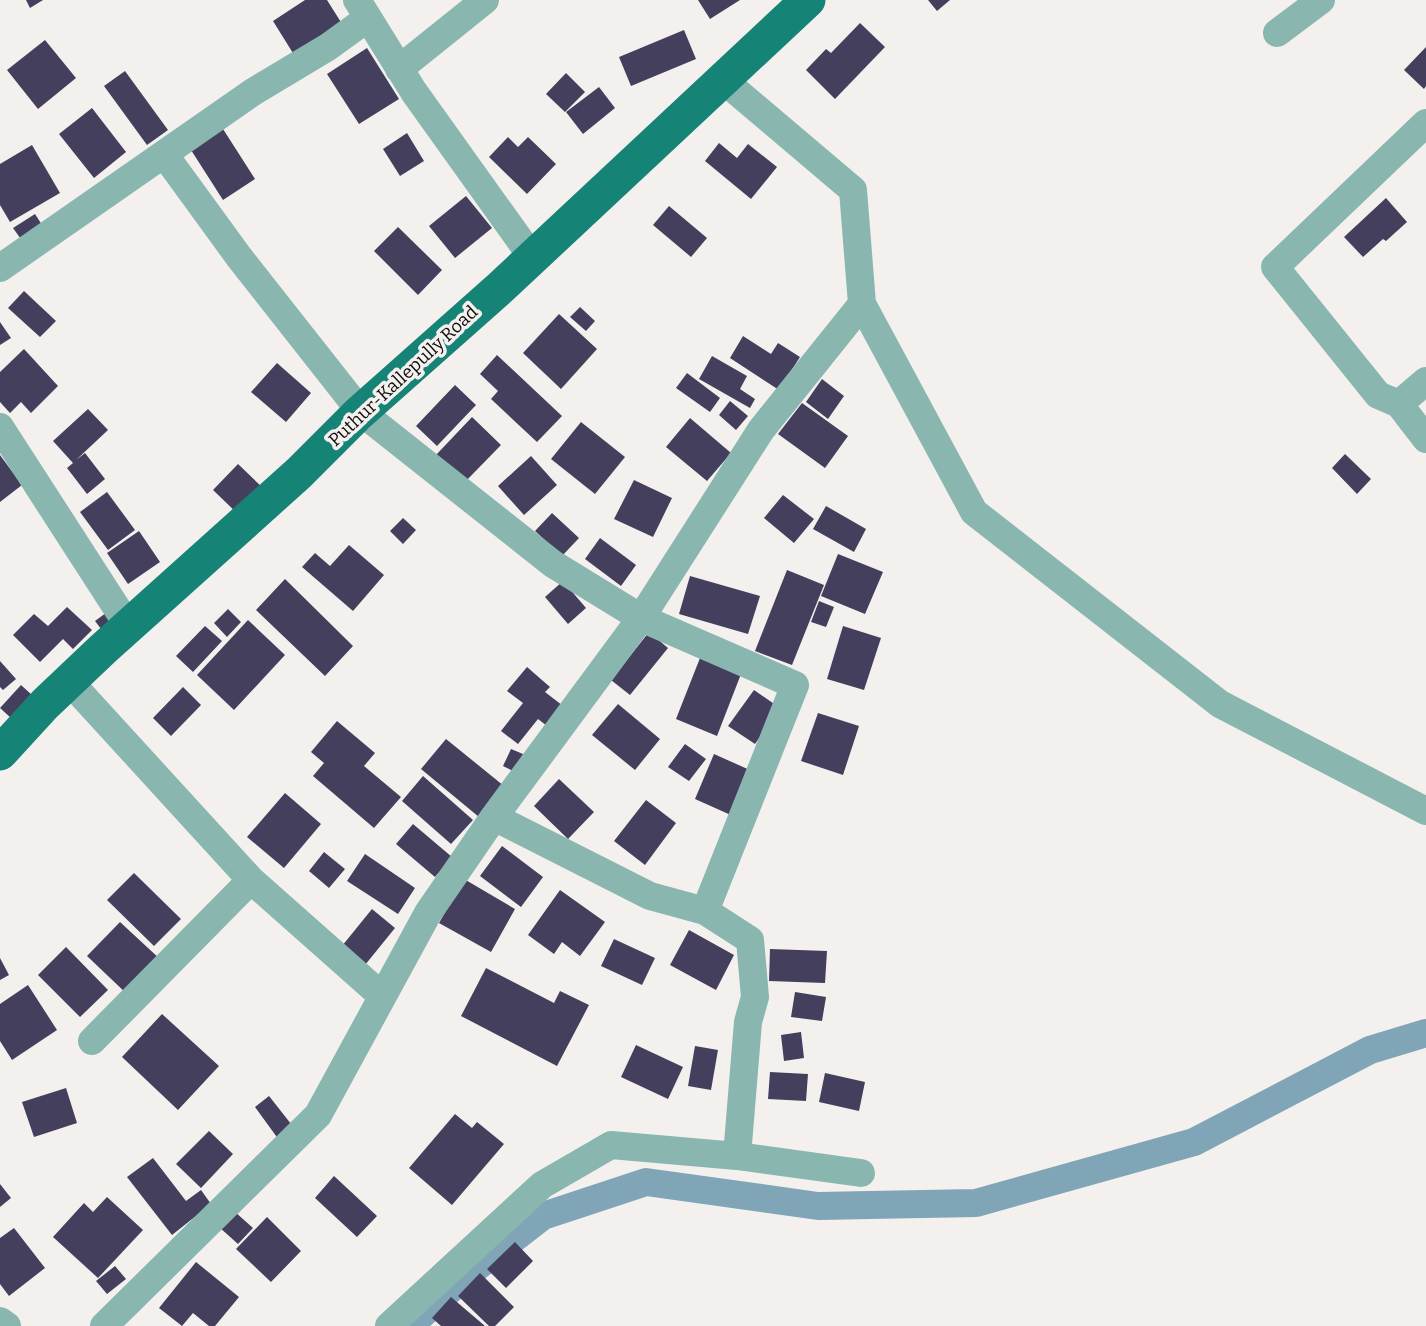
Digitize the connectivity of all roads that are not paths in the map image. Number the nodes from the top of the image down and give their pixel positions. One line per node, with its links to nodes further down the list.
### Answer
1 (485, 0): 6 (street)
2 (808, 0): 7 (main road, Puthur-Kallepully Road)
3 (1321, 0): 5 (street)
4 (363, 9): 6 (street); 9 (street)
5 (1277, 33)
6 (400, 69): 10 (street)
7 (722, 79): 10 (main road, Puthur-Kallepully Road); 12 (street)
8 (1426, 123): 14 (street)
9 (164, 154): 11 (street); 15 (street)
10 (532, 257): 15 (main road, Puthur-Kallepully Road)
11 (0, 268)
12 (862, 304): 18 (street); 22 (street)
13 (1426, 380): 14 (street)
14 (1399, 404): 17 (street)
15 (360, 412): 18 (street); 19 (main road, Puthur-Kallepully Road)
16 (0, 426): 19 (street)
17 (1426, 439)
18 (641, 618): 23 (street); 25 (street)
19 (129, 626): 20 (main road, Puthur-Kallepully Road)
20 (69, 681): 21 (main road, Puthur-Kallepully Road); 24 (street)
21 (0, 753)
22 (1426, 811)
23 (494, 817): 25 (street); 26 (street)
24 (251, 880): 26 (street); 27 (street)
25 (705, 911): 28 (street)
26 (383, 996): 32 (street)
27 (92, 1041)
28 (737, 1156): 29 (street); 33 (street)
29 (861, 1173)
30 (0, 1321): 31 (street)
31 (6, 1326)
32 (104, 1326)
33 (389, 1326)

